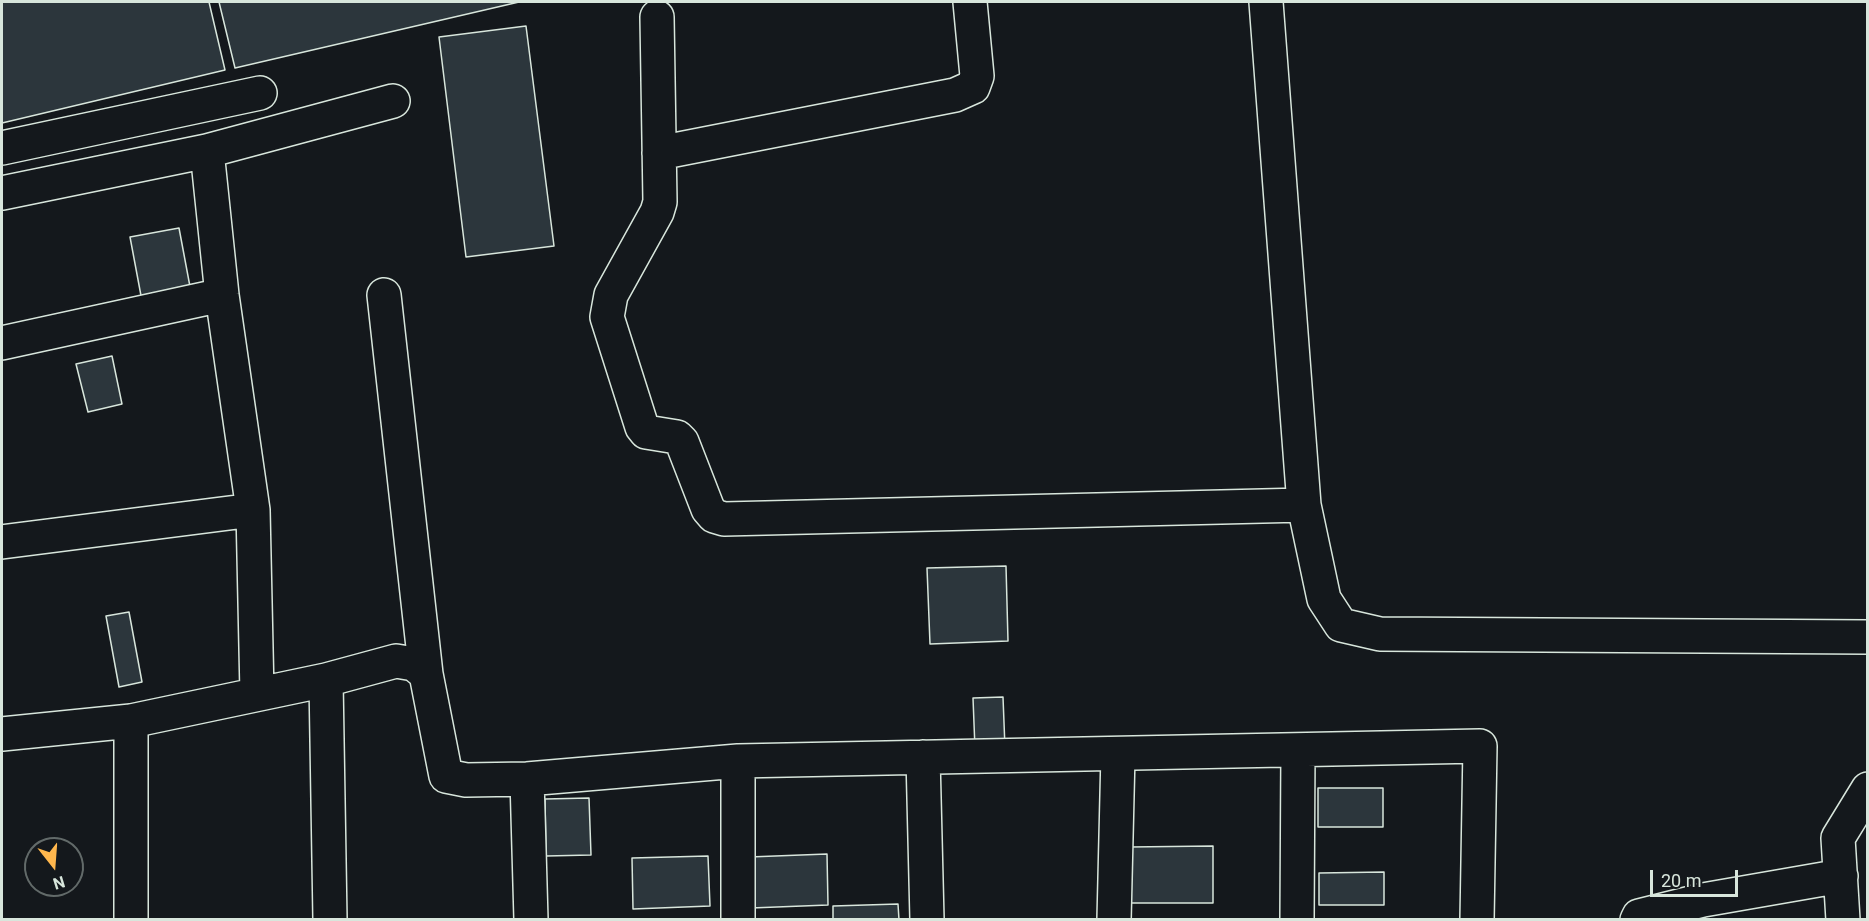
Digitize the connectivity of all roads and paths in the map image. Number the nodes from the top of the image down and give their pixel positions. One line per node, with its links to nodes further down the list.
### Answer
1 (970, 2): 8 (street)
2 (1266, 2): 13 (street)
3 (657, 17): 8 (street)
4 (260, 93): 6 (street)
5 (393, 101): 7 (street)
6 (2, 148)
7 (207, 151): 9 (street); 10 (street)
8 (659, 153): 13 (street)
9 (2, 193)
10 (222, 295): 12 (street); 14 (street)
11 (384, 295): 17 (street)
12 (2, 342)
13 (1304, 505): 16 (street)
14 (253, 510): 15 (street); 19 (street)
15 (2, 542)
16 (1868, 637)
17 (426, 674): 18 (street); 26 (street)
18 (326, 680): 19 (street); 30 (street)
19 (257, 694): 20 (street)
20 (131, 721): 21 (street); 29 (street)
21 (2, 734)
22 (1298, 750): 23 (street); 35 (street); 36 (street)
23 (1118, 754): 24 (street); 34 (street)
24 (923, 757): 25 (street); 33 (street)
25 (738, 761): 26 (street); 32 (street)
26 (527, 779): 31 (street)
27 (1868, 789): 28 (street)
28 (1840, 876): 37 (street); 38 (street)
29 (131, 920)
30 (330, 920)
31 (531, 920)
32 (738, 920)
33 (927, 920)
34 (1114, 920)
35 (1297, 920)
36 (1477, 920)
37 (1637, 920)
38 (1844, 920)

